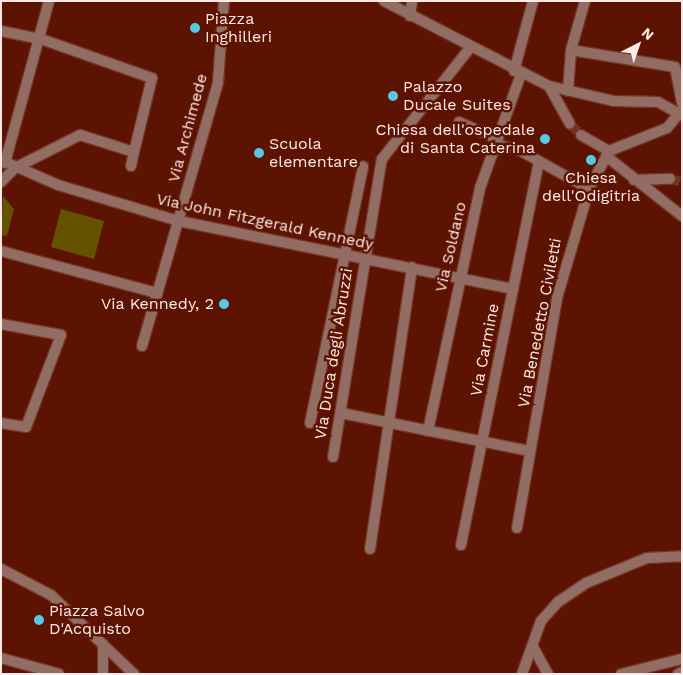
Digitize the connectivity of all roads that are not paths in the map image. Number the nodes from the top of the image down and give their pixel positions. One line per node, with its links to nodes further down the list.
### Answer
1 (49, 1): 9 (street)
2 (224, 1): 32 (street, Via Archimede)
3 (384, 1): 7 (street)
4 (412, 1): 7 (street)
5 (532, 1): 12 (street, Via Soldano)
6 (585, 1): 11 (street)
7 (410, 16): 10 (street)
8 (1, 31): 9 (street)
9 (41, 40): 20 (street); 22 (street)
10 (470, 48): 12 (street); 35 (street, Via Duca degli Abruzzi)
11 (571, 50): 14 (street); 15 (street)
12 (517, 72): 13 (street); 19 (street, Via Soldano)
13 (549, 86): 14 (street); 17 (street)
14 (568, 92): 15 (street)
15 (680, 108): 21 (street)
16 (459, 122): 19 (street)
17 (570, 124)
18 (581, 135): 21 (street)
19 (496, 142): 23 (street); 37 (street, Via Soldano)
20 (134, 152): 24 (street); 26 (street)
21 (607, 153): 28 (street); 30 (street, Via Benedetto Civiletti)
22 (3, 161): 26 (street, Via John Fitzgerald Kennedy)
23 (539, 162): 30 (street); 38 (street, Via Carmine)
24 (131, 166)
25 (363, 166): 34 (street)
26 (15, 168): 29 (street); 32 (street, Via John Fitzgerald Kennedy)
27 (670, 179): 28 (street)
28 (634, 180): 31 (street)
29 (1, 182)
30 (588, 189): 48 (street, Via Benedetto Civiletti)
31 (682, 216)
32 (179, 221): 34 (street, Via John Fitzgerald Kennedy); 39 (street, Via Archimede)
33 (1, 251): 39 (street)
34 (342, 254): 35 (street, Via John Fitzgerald Kennedy); 44 (street)
35 (363, 258): 36 (street, Via John Fitzgerald Kennedy); 42 (street, Via Duca degli Abruzzi)
36 (412, 267): 37 (street, Via John Fitzgerald Kennedy); 45 (street)
37 (458, 278): 38 (street, Via John Fitzgerald Kennedy); 46 (street, Via Soldano)
38 (513, 289): 47 (street, Via Carmine)
39 (157, 293): 41 (street, Via Archimede)
40 (1, 324): 43 (street)
41 (142, 346)
42 (342, 413): 45 (street); 49 (street, Via Duca degli Abruzzi)
43 (1, 423)
44 (310, 423)
45 (390, 424): 46 (street); 52 (street)
46 (428, 431): 47 (street)
47 (482, 441): 48 (street); 51 (street, Via Carmine)
48 (530, 452): 50 (street, Via Benedetto Civiletti)
49 (333, 457)
50 (517, 528)
51 (461, 545)
52 (370, 549)
53 (682, 556): 56 (street)
54 (1, 568): 55 (street)
55 (103, 644): 61 (street); 62 (street)
56 (533, 647): 63 (street); 64 (street)
57 (1, 658): 60 (street)
58 (682, 659): 65 (street)
59 (682, 672): 66 (street)
60 (60, 674)
61 (103, 674)
62 (134, 674)
63 (522, 674)
64 (548, 674)
65 (621, 674)
66 (678, 674)

